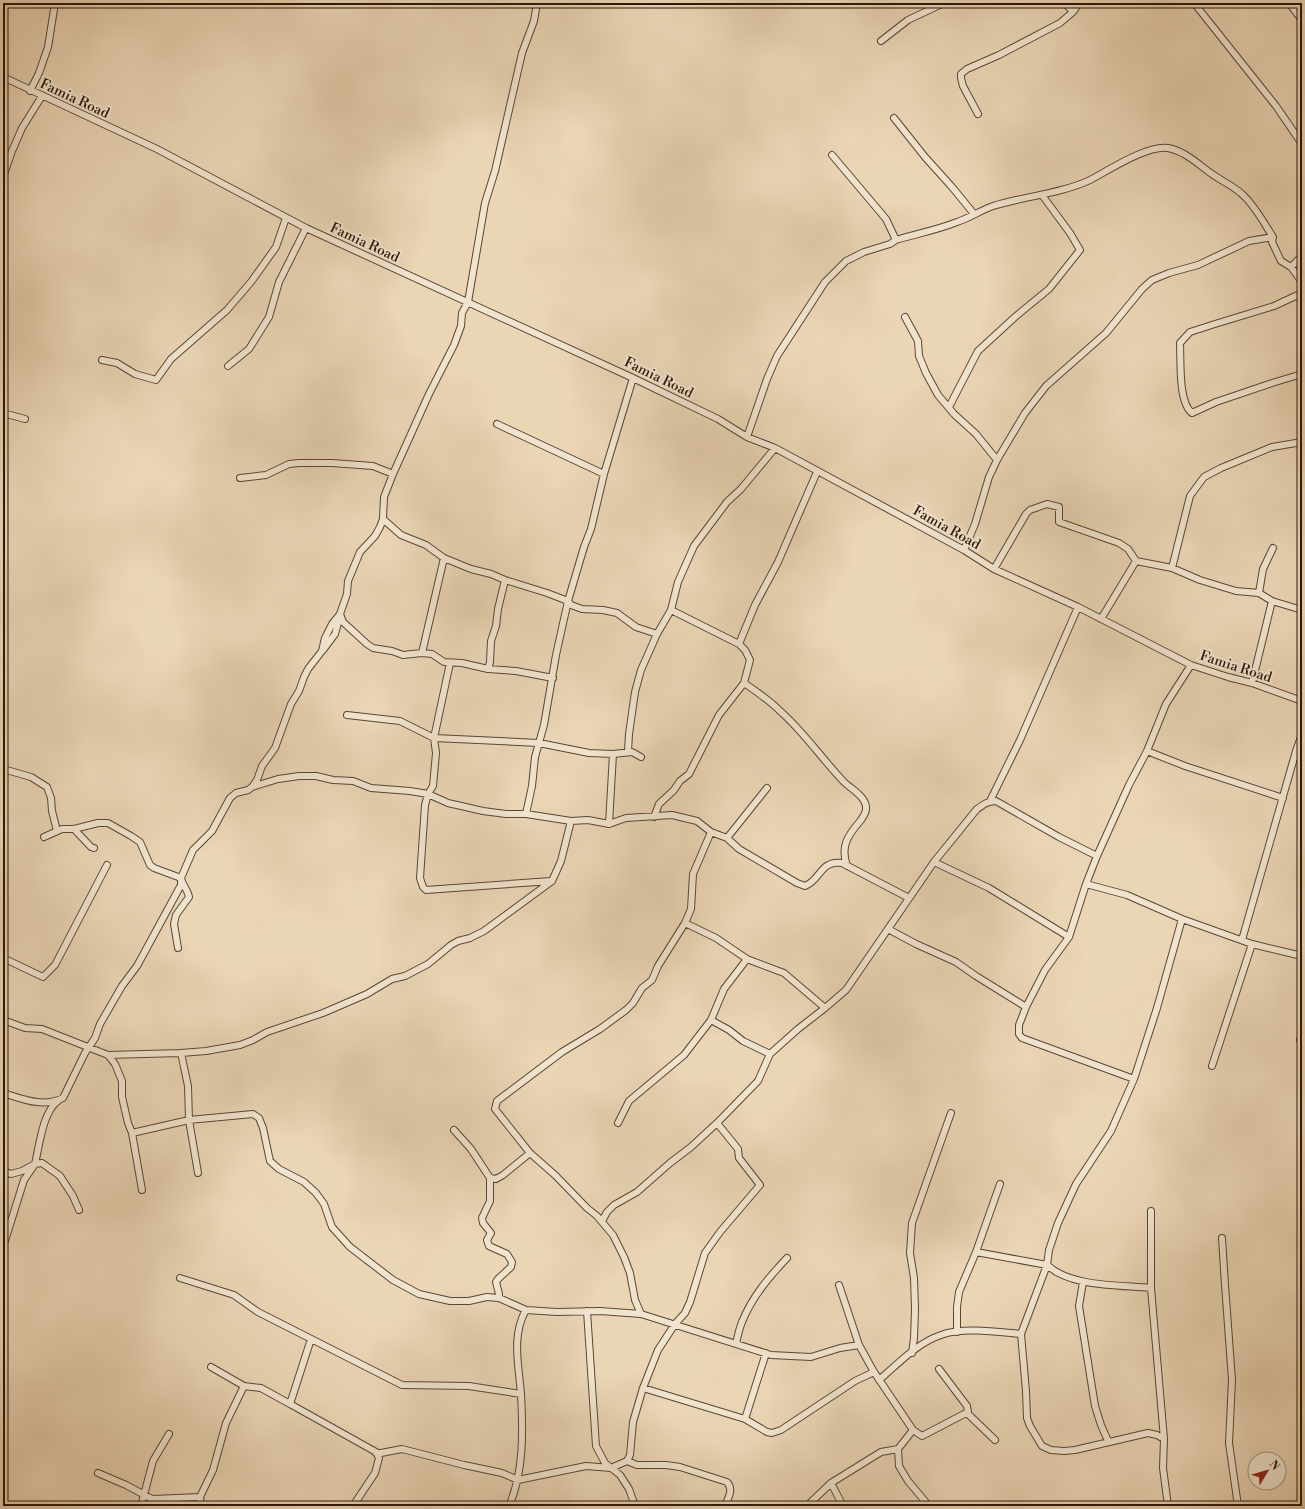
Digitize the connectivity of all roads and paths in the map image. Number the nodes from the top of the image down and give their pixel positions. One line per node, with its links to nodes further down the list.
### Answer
1 (55, 3): 12 (street)
2 (537, 3): 29 (street)
3 (944, 3): 10 (street)
4 (1065, 3): 8 (street)
5 (1079, 3): 8 (street)
6 (1194, 3): 16 (street)
7 (1289, 3): 9 (street)
8 (1073, 12): 14 (street)
9 (1302, 20)
10 (881, 41)
11 (3, 77): 12 (street, Famia Road)
12 (30, 90): 13 (street, Famia Road)
13 (42, 96): 18 (street); 21 (street, Famia Road)
14 (978, 114)
15 (894, 118): 20 (street)
16 (1302, 144)
17 (832, 155): 24 (street)
18 (3, 177)
19 (1042, 195): 20 (street); 23 (street); 35 (street)
20 (974, 214): 24 (street)
21 (286, 218): 22 (street, Famia Road); 31 (street)
22 (306, 228): 29 (street, Famia Road); 32 (street)
23 (1272, 237): 26 (street); 42 (street)
24 (896, 240): 39 (street)
25 (1302, 256): 26 (street)
26 (1290, 267): 27 (street)
27 (1302, 282)
28 (1302, 293): 33 (street)
29 (468, 302): 34 (street, Famia Road); 44 (street)
30 (905, 317): 35 (street)
31 (102, 360)
32 (228, 366)
33 (1302, 374)
34 (633, 378): 39 (street, Famia Road); 45 (street)
35 (949, 407): 42 (street)
36 (3, 413): 37 (street)
37 (26, 420)
38 (497, 424): 45 (street)
39 (747, 437): 41 (street, Famia Road)
40 (1302, 442): 52 (street)
41 (775, 448): 43 (street, Famia Road); 59 (street)
42 (997, 460): 49 (street)
43 (817, 472): 49 (street, Famia Road); 64 (street)
44 (393, 474): 46 (street); 47 (street)
45 (604, 474): 57 (street)
46 (240, 478)
47 (383, 519): 50 (street); 61 (street)
48 (1273, 548): 55 (street)
49 (964, 550): 53 (street, Famia Road)
50 (444, 558): 54 (street); 65 (street)
51 (1136, 561): 52 (street); 53 (street); 62 (street)
52 (1172, 568): 55 (street)
53 (994, 569): 58 (street, Famia Road)
54 (505, 580): 57 (street); 68 (street)
55 (1259, 593): 56 (street)
56 (1272, 601): 60 (street); 71 (street)
57 (568, 602): 63 (street); 69 (street)
58 (1078, 608): 62 (street, Famia Road); 86 (street)
59 (671, 610): 63 (street); 64 (street)
60 (1302, 610)
61 (340, 614): 65 (street); 82 (street)
62 (1101, 619): 67 (street, Famia Road)
63 (657, 634): 77 (street)
64 (739, 644): 70 (street)
65 (422, 653): 66 (street)
66 (450, 663): 68 (street); 75 (street)
67 (1191, 665): 71 (street, Famia Road); 78 (street)
68 (488, 670): 69 (street)
69 (553, 678): 76 (street)
70 (744, 683): 88 (street); 100 (street)
71 (1252, 684): 72 (street, Famia Road)
72 (1302, 701)
73 (347, 715): 75 (street)
74 (1302, 734): 85 (street)
75 (434, 738): 76 (street); 84 (street)
76 (539, 743): 79 (street); 87 (street)
77 (628, 751): 79 (street); 80 (street)
78 (1148, 751): 85 (street); 97 (street)
79 (613, 754): 90 (street)
80 (641, 757)
81 (3, 769): 92 (street)
82 (252, 787): 84 (street); 101 (street)
83 (767, 788): 95 (street)
84 (428, 794): 87 (street); 102 (street)
85 (1283, 798): 109 (street)
86 (990, 801): 97 (street); 98 (street)
87 (526, 814): 89 (street)
88 (654, 817): 90 (street); 93 (street)
89 (571, 820): 90 (street); 102 (street)
90 (609, 824)
91 (74, 829): 92 (street); 96 (street); 101 (street)
92 (57, 831): 94 (street)
93 (711, 832): 95 (street); 106 (street)
94 (44, 837)
95 (727, 838): 100 (street)
96 (94, 848)
97 (1097, 856): 103 (street)
98 (934, 862): 104 (street); 108 (street)
99 (107, 865): 113 (street)
100 (847, 866): 104 (street)
101 (181, 878): 111 (street); 121 (street)
102 (552, 881): 122 (street)
103 (1086, 884): 105 (street); 108 (street)
104 (909, 898): 107 (street)
105 (1182, 919): 109 (street); 126 (street)
106 (685, 923): 114 (street); 135 (street)
107 (888, 929): 115 (street); 116 (street)
108 (1069, 937): 115 (street)
109 (1242, 940): 110 (street)
110 (1252, 944): 112 (street); 125 (street)
111 (178, 948)
112 (1302, 956)
113 (3, 958)
114 (747, 959): 116 (street); 118 (street)
115 (1026, 1007): 126 (street)
116 (825, 1008): 123 (street)
117 (3, 1020): 121 (street)
118 (710, 1020): 123 (street); 131 (street)
119 (1302, 1034): 120 (street)
120 (1302, 1041)
121 (88, 1047): 124 (street); 128 (street)
122 (181, 1053): 124 (street); 130 (street)
123 (770, 1054): 132 (street)
124 (108, 1055): 134 (street)
125 (1212, 1066)
126 (1134, 1079): 149 (street)
127 (3, 1093): 128 (street)
128 (63, 1098): 136 (street)
129 (951, 1113): 165 (street)
130 (189, 1120): 134 (street); 138 (street); 154 (street)
131 (618, 1123)
132 (717, 1123): 144 (street); 158 (street)
133 (454, 1130): 139 (street)
134 (132, 1133): 141 (street)
135 (530, 1153): 139 (street); 144 (street)
136 (35, 1164): 137 (street); 142 (street); 146 (street)
137 (3, 1171)
138 (198, 1173)
139 (490, 1178): 154 (street)
140 (1000, 1184): 147 (street)
141 (142, 1190)
142 (79, 1210)
143 (1151, 1211): 153 (street)
144 (602, 1221): 157 (street)
145 (1222, 1238): 202 (street)
146 (3, 1247)
147 (976, 1252): 149 (street); 159 (street)
148 (787, 1258): 162 (street)
149 (1047, 1265): 151 (street); 160 (street)
150 (180, 1278): 161 (street)
151 (1083, 1282): 153 (street); 180 (street)
152 (839, 1285): 163 (street)
153 (1150, 1288): 178 (street)
154 (499, 1298): 155 (street)
155 (526, 1310): 156 (street); 172 (street)
156 (587, 1311): 157 (street); 184 (street)
157 (641, 1314): 158 (street)
158 (675, 1324): 162 (street); 171 (street)
159 (957, 1332): 160 (street); 165 (street)
160 (1021, 1334): 180 (street)
161 (311, 1339): 172 (street); 173 (street)
162 (736, 1343): 164 (street)
163 (859, 1345): 164 (street); 168 (street)
164 (766, 1353): 175 (street)
165 (912, 1353): 169 (street)
166 (211, 1367): 170 (street)
167 (939, 1369): 174 (street)
168 (874, 1372): 169 (street); 175 (street)
169 (879, 1380): 176 (street)
170 (244, 1386): 173 (street); 189 (street)
171 (643, 1388): 175 (street); 183 (street)
172 (521, 1394): 186 (street)
173 (290, 1404): 182 (street)
174 (967, 1413): 176 (street); 179 (street)
175 (745, 1419)
176 (913, 1430): 181 (street)
177 (169, 1434): 188 (street)
178 (1164, 1439): 180 (street); 201 (street)
179 (995, 1440)
180 (1108, 1442)
181 (898, 1449): 187 (street); 198 (street)
182 (376, 1453): 186 (street); 192 (street)
183 (627, 1461): 184 (street); 195 (street)
184 (611, 1468): 186 (street); 194 (street)
185 (98, 1474): 188 (street)
186 (518, 1480): 193 (street)
187 (831, 1483): 196 (street); 197 (street)
188 (145, 1495): 189 (street); 190 (street)
189 (200, 1497): 191 (street)
190 (141, 1506)
191 (201, 1506)
192 (353, 1506)
193 (509, 1506)
194 (636, 1506)
195 (725, 1506)
196 (807, 1506)
197 (843, 1506)
198 (930, 1506)
199 (972, 1506): 200 (street)
200 (978, 1506)
201 (1168, 1506)
202 (1238, 1506)

